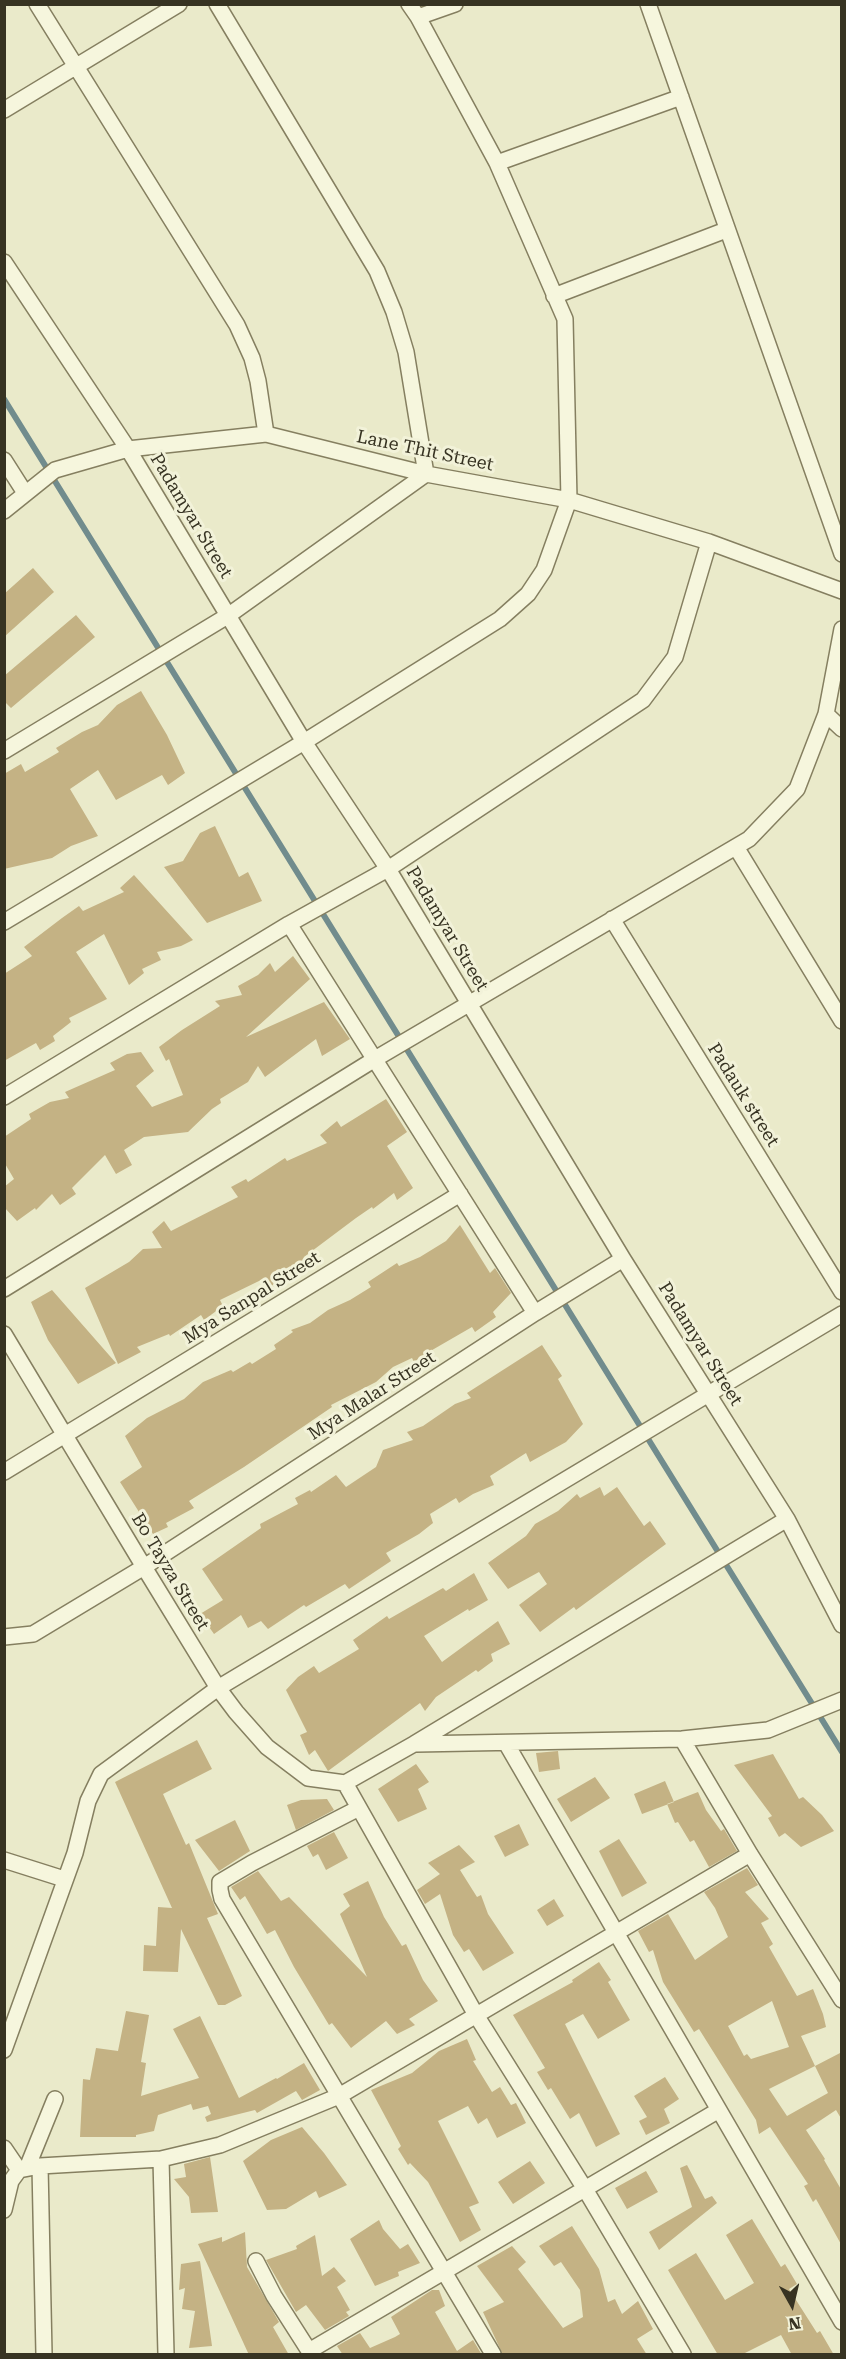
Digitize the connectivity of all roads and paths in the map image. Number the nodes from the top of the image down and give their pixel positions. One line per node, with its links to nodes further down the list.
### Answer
1 (37, 4): 7 (street)
2 (179, 4): 7 (street)
3 (217, 4): 17 (street)
4 (455, 4): 6 (street)
5 (648, 4): 8 (street)
6 (413, 11): 10 (street)
7 (75, 66): 9 (street); 14 (street)
8 (681, 97): 10 (street); 11 (street)
9 (4, 110)
10 (497, 163): 13 (street)
11 (726, 230): 13 (street); 22 (street)
12 (4, 262): 15 (street, Padamyar Street)
13 (554, 296): 19 (street)
14 (266, 434): 15 (street, Lane Thit Street); 17 (street, Lane Thit Street)
15 (128, 449): 18 (street, Lane Thit Street); 24 (street, Padamyar Street)
16 (4, 460): 18 (street)
17 (426, 474): 19 (street, Lane Thit Street); 24 (street)
18 (25, 493): 20 (street, Lane Thit Street)
19 (569, 500): 21 (street, Lane Thit Street); 28 (street)
20 (4, 511)
21 (709, 542): 23 (street, Lane Thit Street); 31 (street)
22 (842, 554)
23 (842, 591)
24 (229, 615): 28 (street, Padamyar Street); 29 (street)
25 (842, 629): 26 (street)
26 (826, 714): 27 (street); 30 (street)
27 (842, 729)
28 (304, 742): 31 (street, Padamyar Street); 33 (street)
29 (4, 751)
30 (736, 847): 32 (street); 36 (street)
31 (388, 869): 34 (street); 35 (street, Padamyar Street)
32 (612, 919): 35 (street); 42 (street, Padauk street)
33 (4, 922)
34 (289, 924): 37 (street); 38 (street)
35 (470, 1005): 37 (street); 40 (street, Padamyar Street)
36 (842, 1021)
37 (375, 1059): 39 (street); 41 (street)
38 (4, 1097)
39 (460, 1194): 43 (street); 47 (street, Mya Sanpal Street)
40 (623, 1259): 43 (street, Mya Malar Street); 46 (street, Padamyar Street)
41 (4, 1289)
42 (842, 1292)
43 (535, 1313): 50 (street, Mya Malar Street)
44 (842, 1314): 46 (street)
45 (4, 1334): 47 (street, Bo Tayza Street)
46 (708, 1393): 49 (street, Padamyar Street); 53 (street)
47 (66, 1436): 48 (street, Mya Sanpal Street); 50 (street, Bo Tayza Street)
48 (4, 1472)
49 (787, 1519): 51 (street, Padamyar Street); 57 (street)
50 (144, 1568): 52 (street, Mya Malar Street); 53 (street, Bo Tayza Street)
51 (842, 1626)
52 (4, 1637)
53 (218, 1688): 58 (street, Bo Tayza Street); 62 (street)
54 (842, 1700): 55 (street)
55 (682, 1739): 56 (street); 60 (street)
56 (506, 1743): 57 (street); 63 (street)
57 (414, 1744): 58 (street)
58 (345, 1783): 59 (street)
59 (359, 1808): 65 (street); 67 (street)
60 (750, 1854): 63 (street); 64 (street)
61 (4, 1860): 62 (street)
62 (64, 1879): 66 (street)
63 (616, 1932): 65 (street); 69 (street)
64 (842, 2000)
65 (476, 2015): 67 (street); 73 (street)
66 (4, 2050)
67 (339, 2096): 71 (street); 76 (street)
68 (55, 2099): 72 (street)
69 (719, 2110): 73 (street); 77 (street)
70 (4, 2148): 72 (street)
71 (162, 2159): 72 (street); 80 (street)
72 (28, 2168): 74 (street); 79 (street)
73 (585, 2189): 76 (street); 82 (street)
74 (4, 2210)
75 (256, 2261): 78 (street)
76 (443, 2272): 78 (street); 81 (street)
77 (842, 2322)
78 (310, 2353)
79 (44, 2355)
80 (166, 2355)
81 (493, 2355)
82 (683, 2355)

